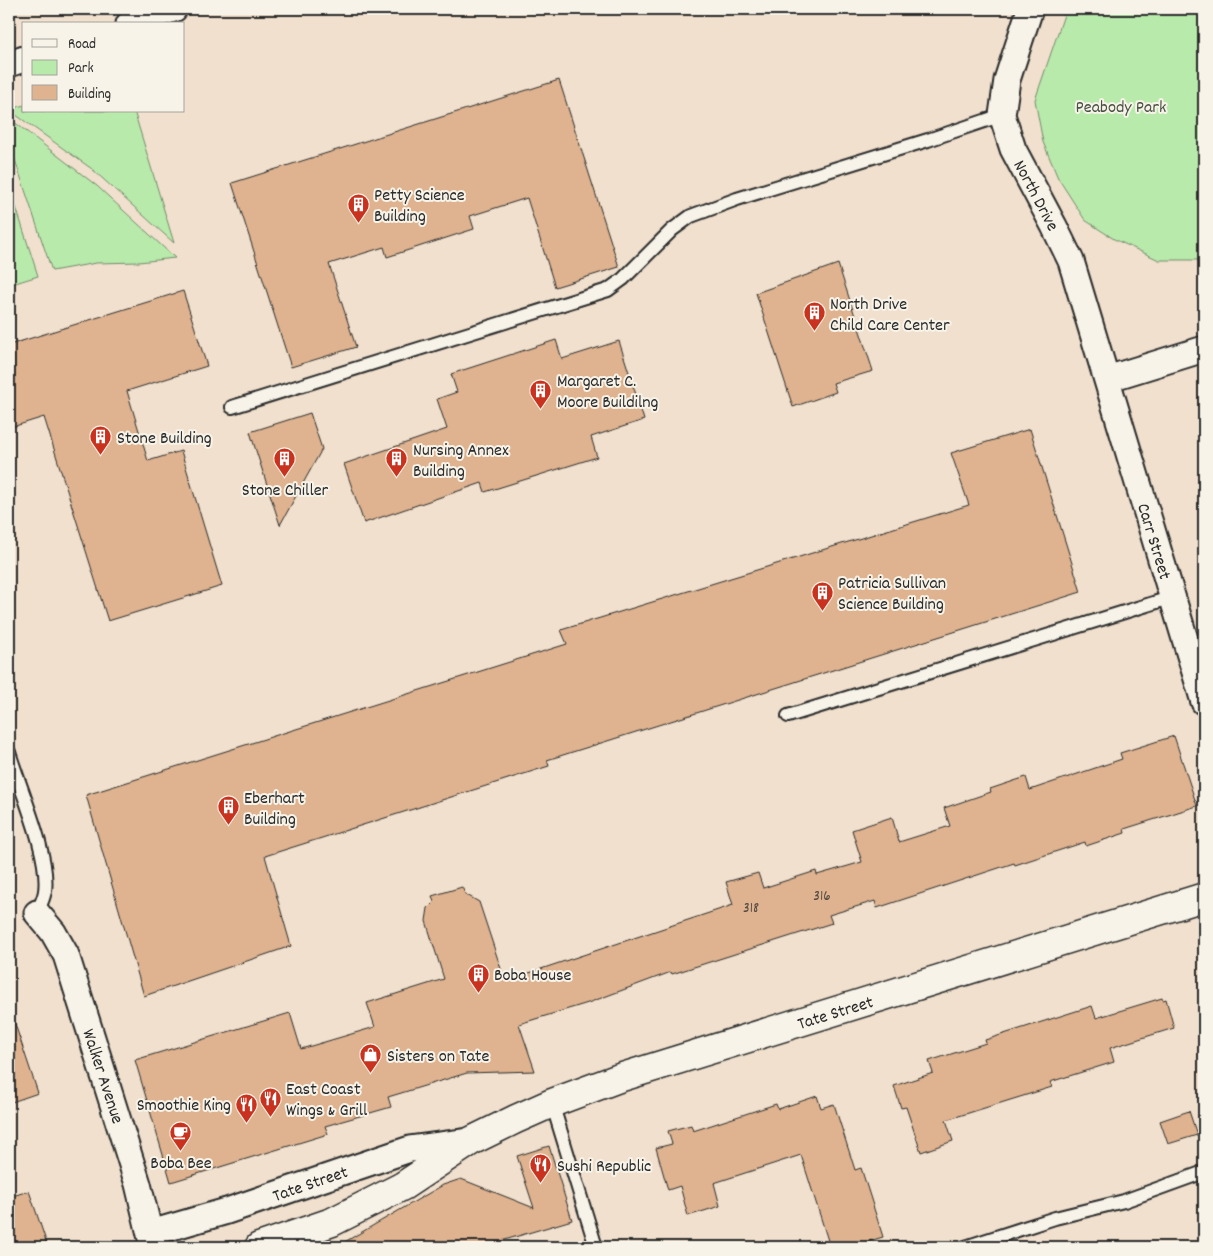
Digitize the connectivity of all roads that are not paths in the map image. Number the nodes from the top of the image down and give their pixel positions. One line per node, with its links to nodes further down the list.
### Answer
1 (174, 9): 3 (street)
2 (1030, 9): 6 (street, North Drive)
3 (135, 22)
4 (22, 60): 5 (street)
5 (9, 64)
6 (1002, 115): 8 (street, North Drive); 9 (lane)
7 (1204, 349): 8 (street)
8 (1107, 379): 10 (street, Carr Street)
9 (232, 407)
10 (1173, 597): 11 (street, Carr Street); 12 (lane)
11 (1204, 702)
12 (788, 716)
13 (9, 752): 15 (lane)
14 (1204, 897): 16 (street, Tate Street)
15 (37, 912): 19 (street, Walker Avenue)
16 (552, 1103): 17 (street, Tate Street); 21 (lane)
17 (471, 1142): 19 (street, Tate Street); 20 (street, Tate Street)
18 (1204, 1172): 22 (lane)
19 (152, 1240)
20 (276, 1244)
21 (596, 1247)
22 (965, 1247)

